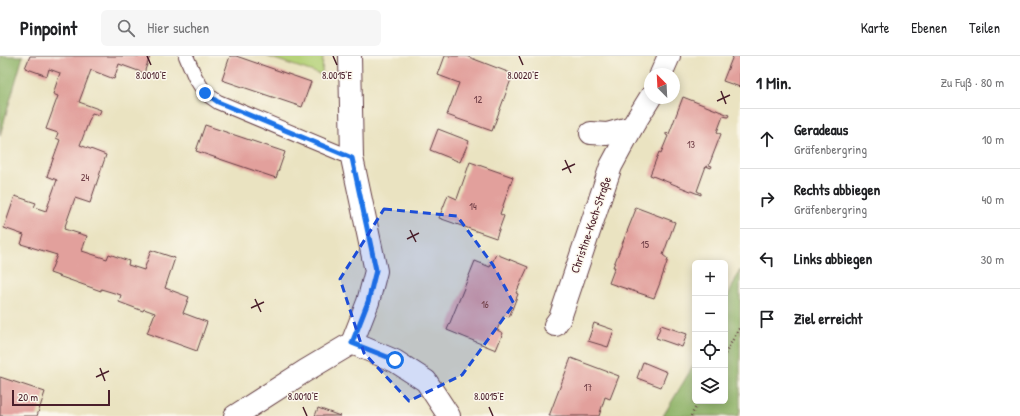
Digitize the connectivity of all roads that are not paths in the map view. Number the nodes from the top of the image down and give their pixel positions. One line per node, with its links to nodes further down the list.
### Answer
1 (186, 56): 8 (lane)
2 (350, 56): 8 (street)
3 (669, 56): 4 (street)
4 (664, 68)
5 (646, 104): 6 (street, Christine-Koch-Straße)
6 (632, 126): 7 (street); 9 (street, Christine-Koch-Straße)
7 (591, 133)
8 (352, 158): 10 (street)
9 (555, 325)
10 (352, 343): 11 (street); 12 (street)
11 (236, 416)
12 (449, 416)

